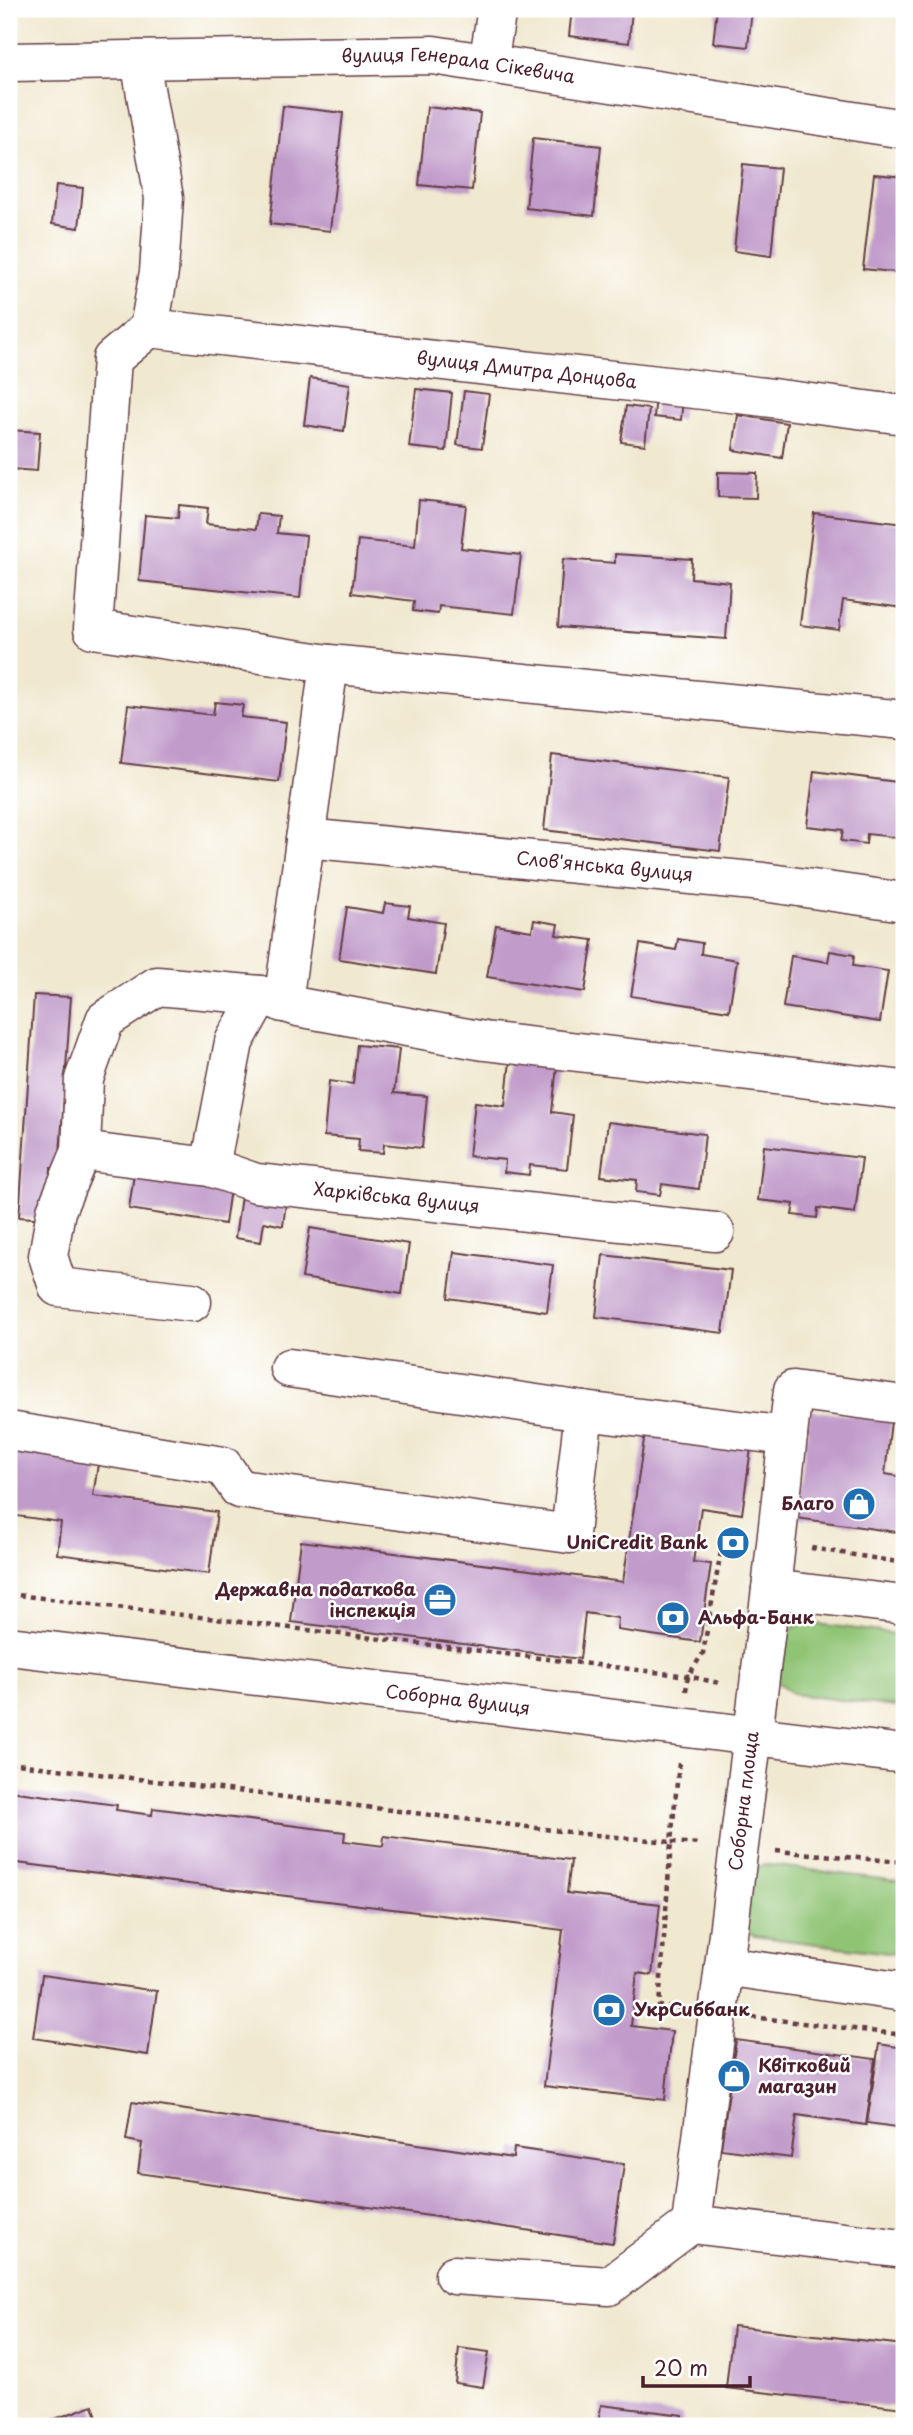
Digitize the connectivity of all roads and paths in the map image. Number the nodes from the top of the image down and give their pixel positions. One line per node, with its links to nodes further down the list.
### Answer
1 (497, 9): 4 (street)
2 (140, 60): 3 (street, вулиця Генерала Сікевича); 4 (street, вулиця Генерала Сікевича); 6 (street)
3 (9, 62)
4 (488, 63): 5 (street, вулиця Генерала Сікевича)
5 (904, 129)
6 (149, 328): 7 (street, вулиця Дмитра Донцова); 8 (street)
7 (904, 415)
8 (329, 664): 9 (street); 10 (street)
9 (904, 720)
10 (305, 838): 11 (street, Слов'янська вулиця); 12 (street)
11 (904, 902)
12 (271, 999): 13 (street); 14 (street); 15 (street)
13 (904, 1090)
14 (81, 1151): 15 (street, Харківська вулиця); 17 (street)
15 (210, 1167): 16 (street, Харківська вулиця)
16 (715, 1232)
17 (192, 1302)
18 (289, 1368): 20 (street)
19 (904, 1405): 21 (street)
20 (584, 1410): 21 (street); 22 (street)
21 (789, 1425): 24 (street, Соборна площа)
22 (9, 1431)
23 (724, 1534): 28 (path)
24 (771, 1589): 26 (street); 29 (street, Соборна площа)
25 (9, 1594): 28 (path)
26 (904, 1605)
27 (9, 1646): 30 (street, Соборна вулиця)
28 (688, 1676): 29 (path); 30 (path)
29 (757, 1691): 31 (street, Соборна площа)
30 (683, 1727): 31 (street, Соборна вулиця); 34 (path)
31 (751, 1735): 32 (street, Соборна вулиця); 35 (street, Соборна площа)
32 (904, 1754)
33 (9, 1763): 34 (path)
34 (671, 1842): 35 (path); 39 (path)
35 (738, 1848): 36 (path); 37 (street, Соборна площа)
36 (904, 1862)
37 (724, 1966): 38 (street); 39 (street, Соборна площа)
38 (904, 1992)
39 (718, 2013): 40 (path); 41 (street, Соборна площа)
40 (904, 2035)
41 (691, 2224): 42 (street); 43 (street)
42 (904, 2249)
43 (454, 2275)

